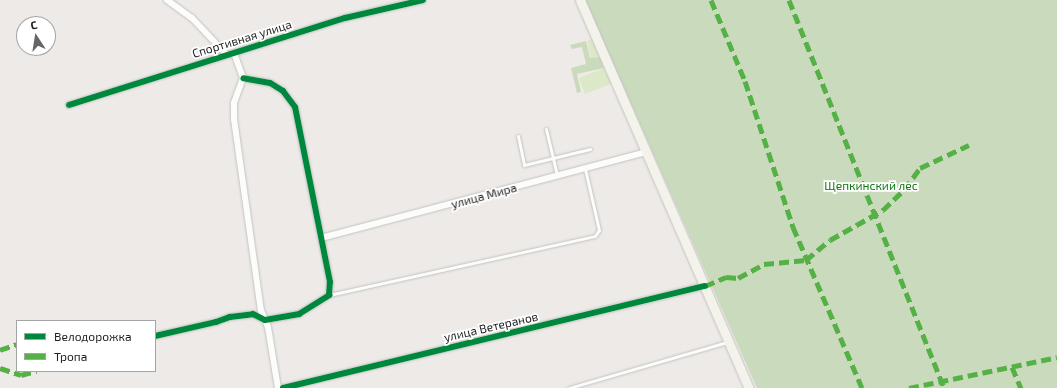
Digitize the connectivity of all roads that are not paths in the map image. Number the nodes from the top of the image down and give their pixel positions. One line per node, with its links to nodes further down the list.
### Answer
1 (167, 0): 5 (street)
2 (423, 0): 4 (street, Спортивная улица)
3 (580, 0): 11 (main road)
4 (234, 53): 5 (street, Спортивная улица); 6 (street)
5 (227, 55): 7 (street, Спортивная улица)
6 (243, 78): 15 (street); 18 (street)
7 (69, 105)
8 (546, 129): 12 (lane)
9 (518, 136): 12 (lane)
10 (590, 150): 12 (lane)
11 (647, 152): 13 (street, улица Мира); 16 (main road)
12 (553, 158): 14 (lane)
13 (585, 170): 14 (street, улица Мира); 17 (lane)
14 (558, 177): 15 (street, улица Мира)
15 (321, 238): 17 (street)
16 (705, 286): 20 (main road); 22 (street, улица Ветеранов)
17 (328, 295): 18 (street)
18 (265, 320): 19 (street); 21 (street)
19 (156, 336)
20 (729, 341): 23 (lane); 24 (main road)
21 (278, 388)
22 (282, 388)
23 (569, 388)
24 (748, 388)

